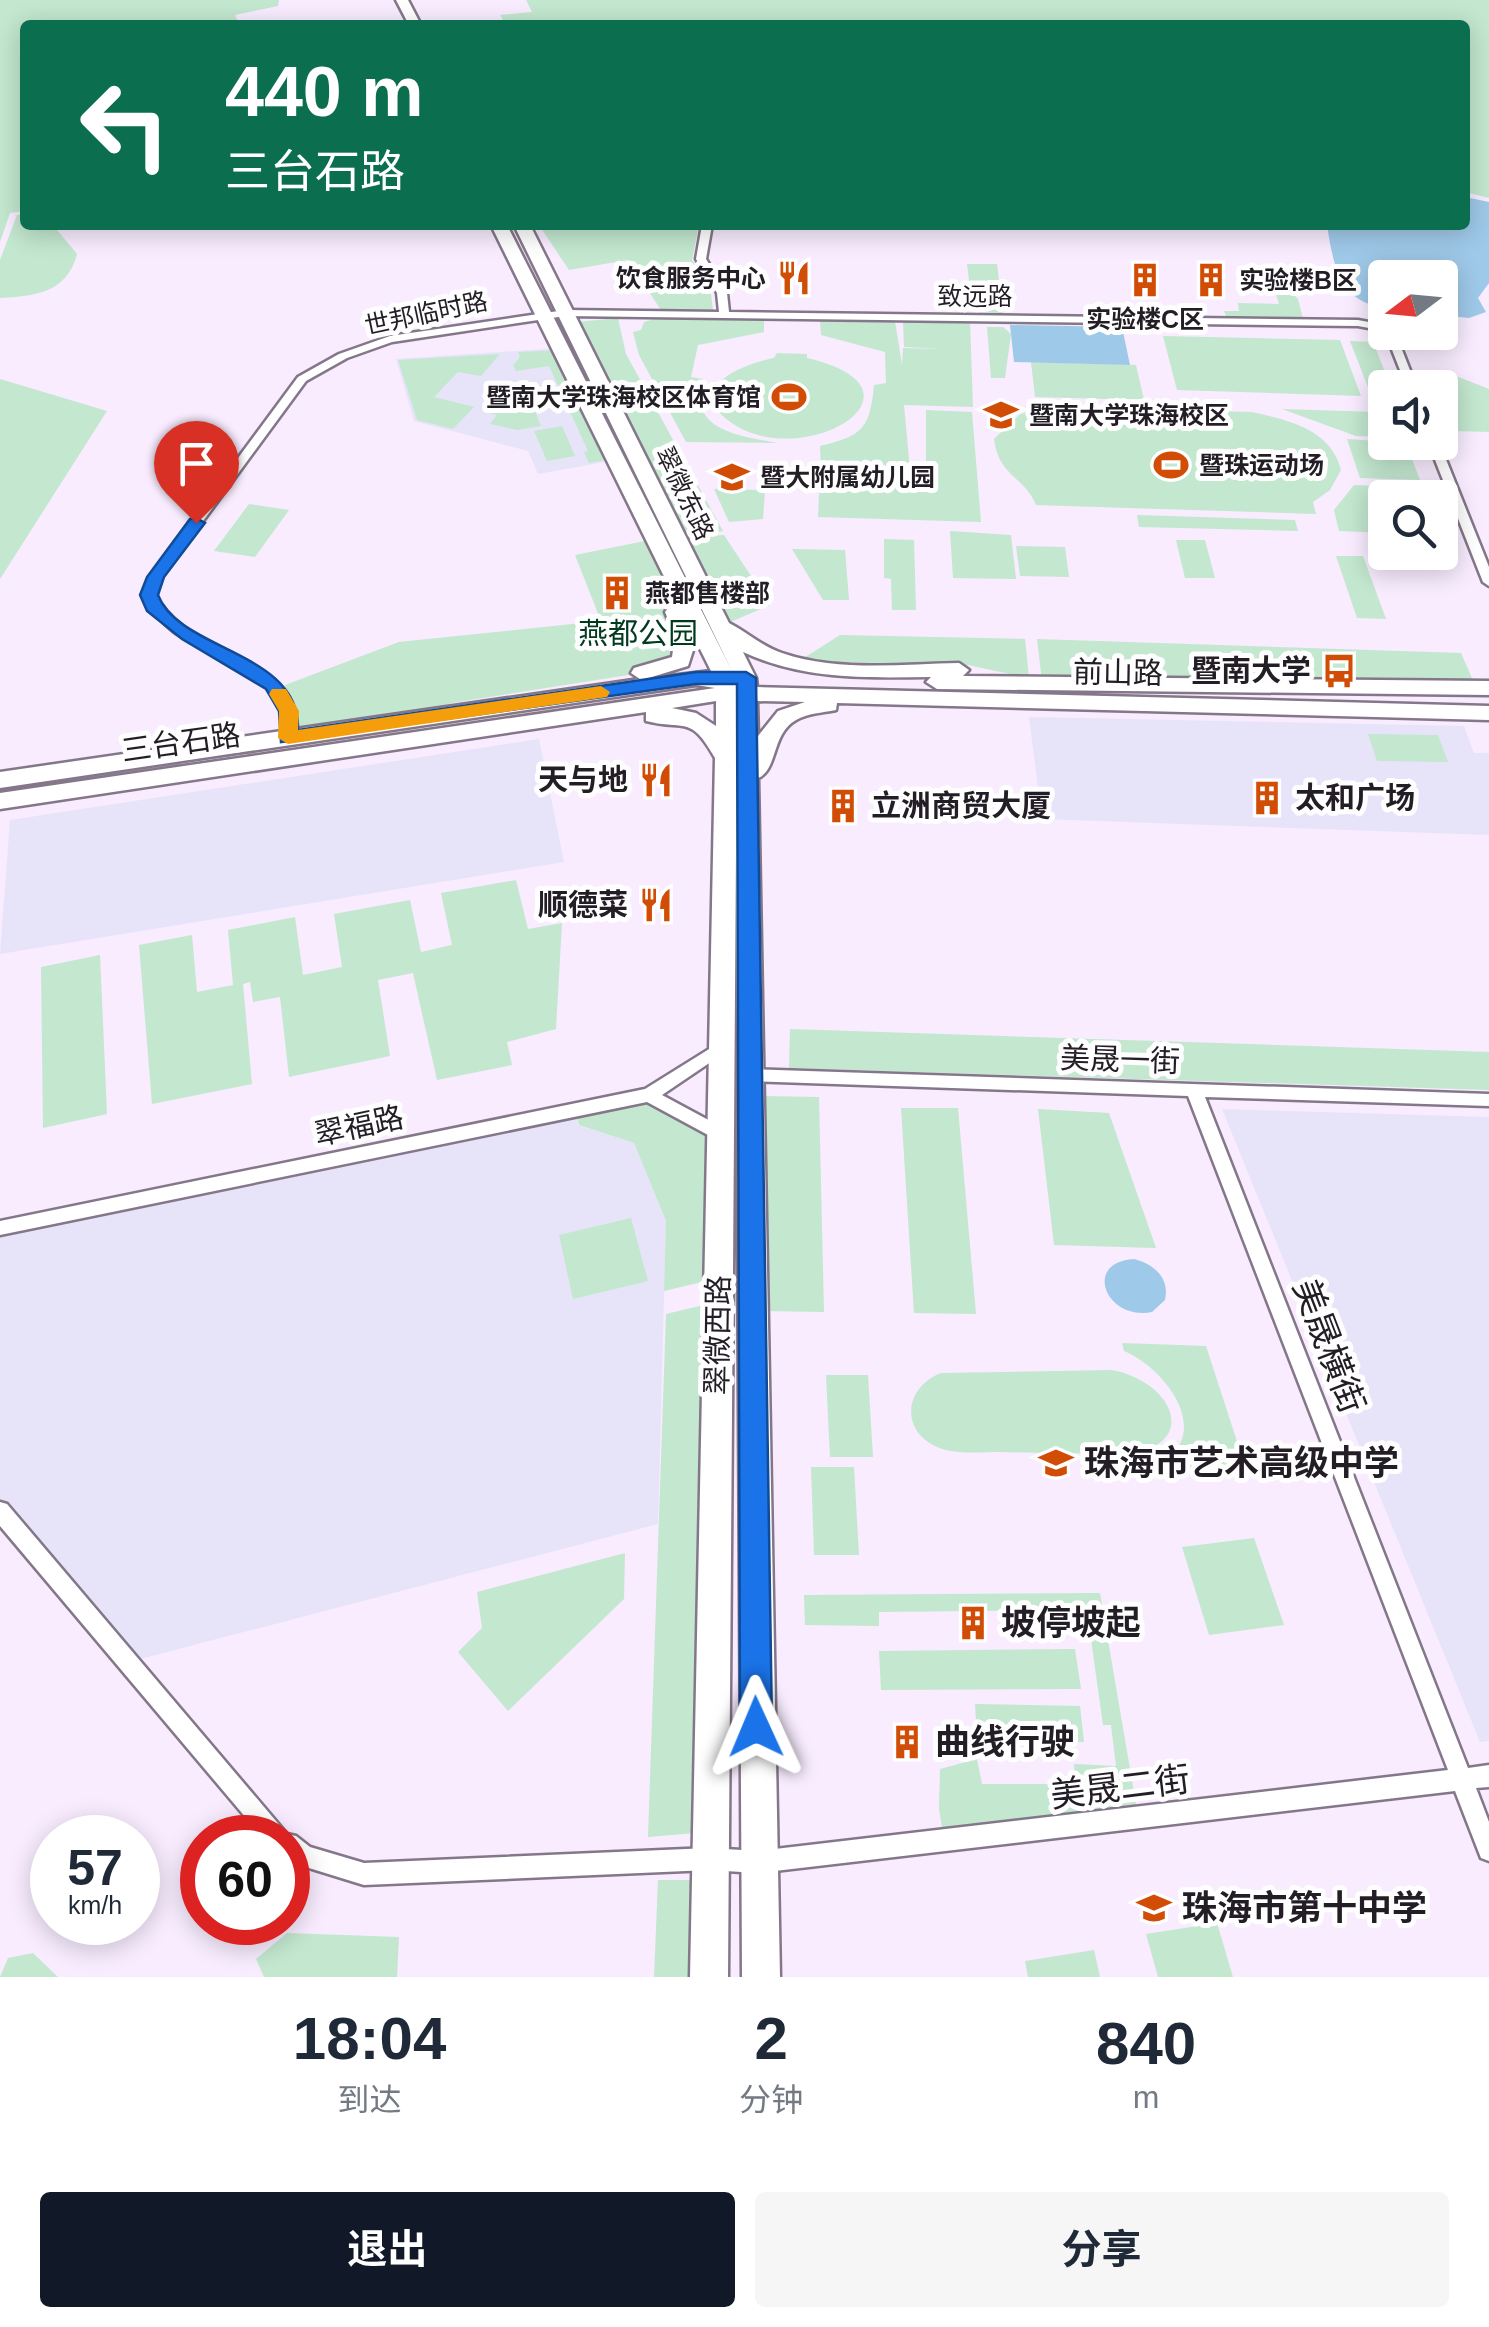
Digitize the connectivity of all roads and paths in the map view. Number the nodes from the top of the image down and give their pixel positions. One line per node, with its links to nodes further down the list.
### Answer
1 (501, 230): 5 (main road, 翠微东路)
2 (524, 230): 4 (main road, 翠微东路)
3 (706, 230): 6 (street)
4 (565, 312): 5 (street, 世邦临时路); 6 (street, 致远路); 11 (main road, 翠微东路)
5 (543, 314): 9 (main road, 翠微东路); 18 (street, 世邦临时路)
6 (724, 315): 7 (street, 致远路)
7 (1368, 325)
8 (1441, 460): 10 (street)
9 (663, 554): 13 (main road, 翠微东路); 17 (main road)
10 (1489, 582)
11 (718, 621): 12 (main road); 13 (main road, 翠微东路)
12 (1036, 683): 13 (main road, 前山路); 14 (main road, 前山路)
13 (736, 685): 15 (main road, 前山路); 17 (main road, 三台石路); 19 (main road, 三台石路); 20 (main road, 翠微西路); 23 (main road, 翠微西路)
14 (1489, 688)
15 (908, 698): 16 (main road, 前山路); 23 (main road)
16 (1489, 714)
17 (379, 725): 18 (main road, 三台石路)
18 (288, 738): 21 (main road, 三台石路)
19 (351, 748): 20 (main road); 22 (main road, 三台石路)
20 (726, 758): 24 (main road, 翠微西路)
21 (0, 780)
22 (0, 800)
23 (747, 815): 25 (main road, 翠微西路)
24 (722, 1046): 27 (street); 29 (main road, 翠微西路)
25 (748, 1075): 26 (street, 美晟一街); 38 (main road, 翠微西路)
26 (1194, 1090): 28 (street, 美晟一街); 33 (street, 美晟橫街)
27 (650, 1094): 29 (street); 30 (street, 翠福路)
28 (1489, 1100)
29 (721, 1135): 37 (main road, 翠微西路)
30 (0, 1228)
31 (0, 1511): 34 (street)
32 (1489, 1776): 33 (street, 美晟二街)
33 (1462, 1780): 35 (street, 美晟橫街); 38 (street, 美晟二街)
34 (258, 1815)
35 (1489, 1850)
36 (310, 1858): 37 (street, 美晟二街)
37 (710, 1860): 38 (street, 美晟二街); 39 (main road, 翠微西路)
38 (758, 1862): 40 (main road, 翠微西路)
39 (709, 1977)
40 (761, 1977)

